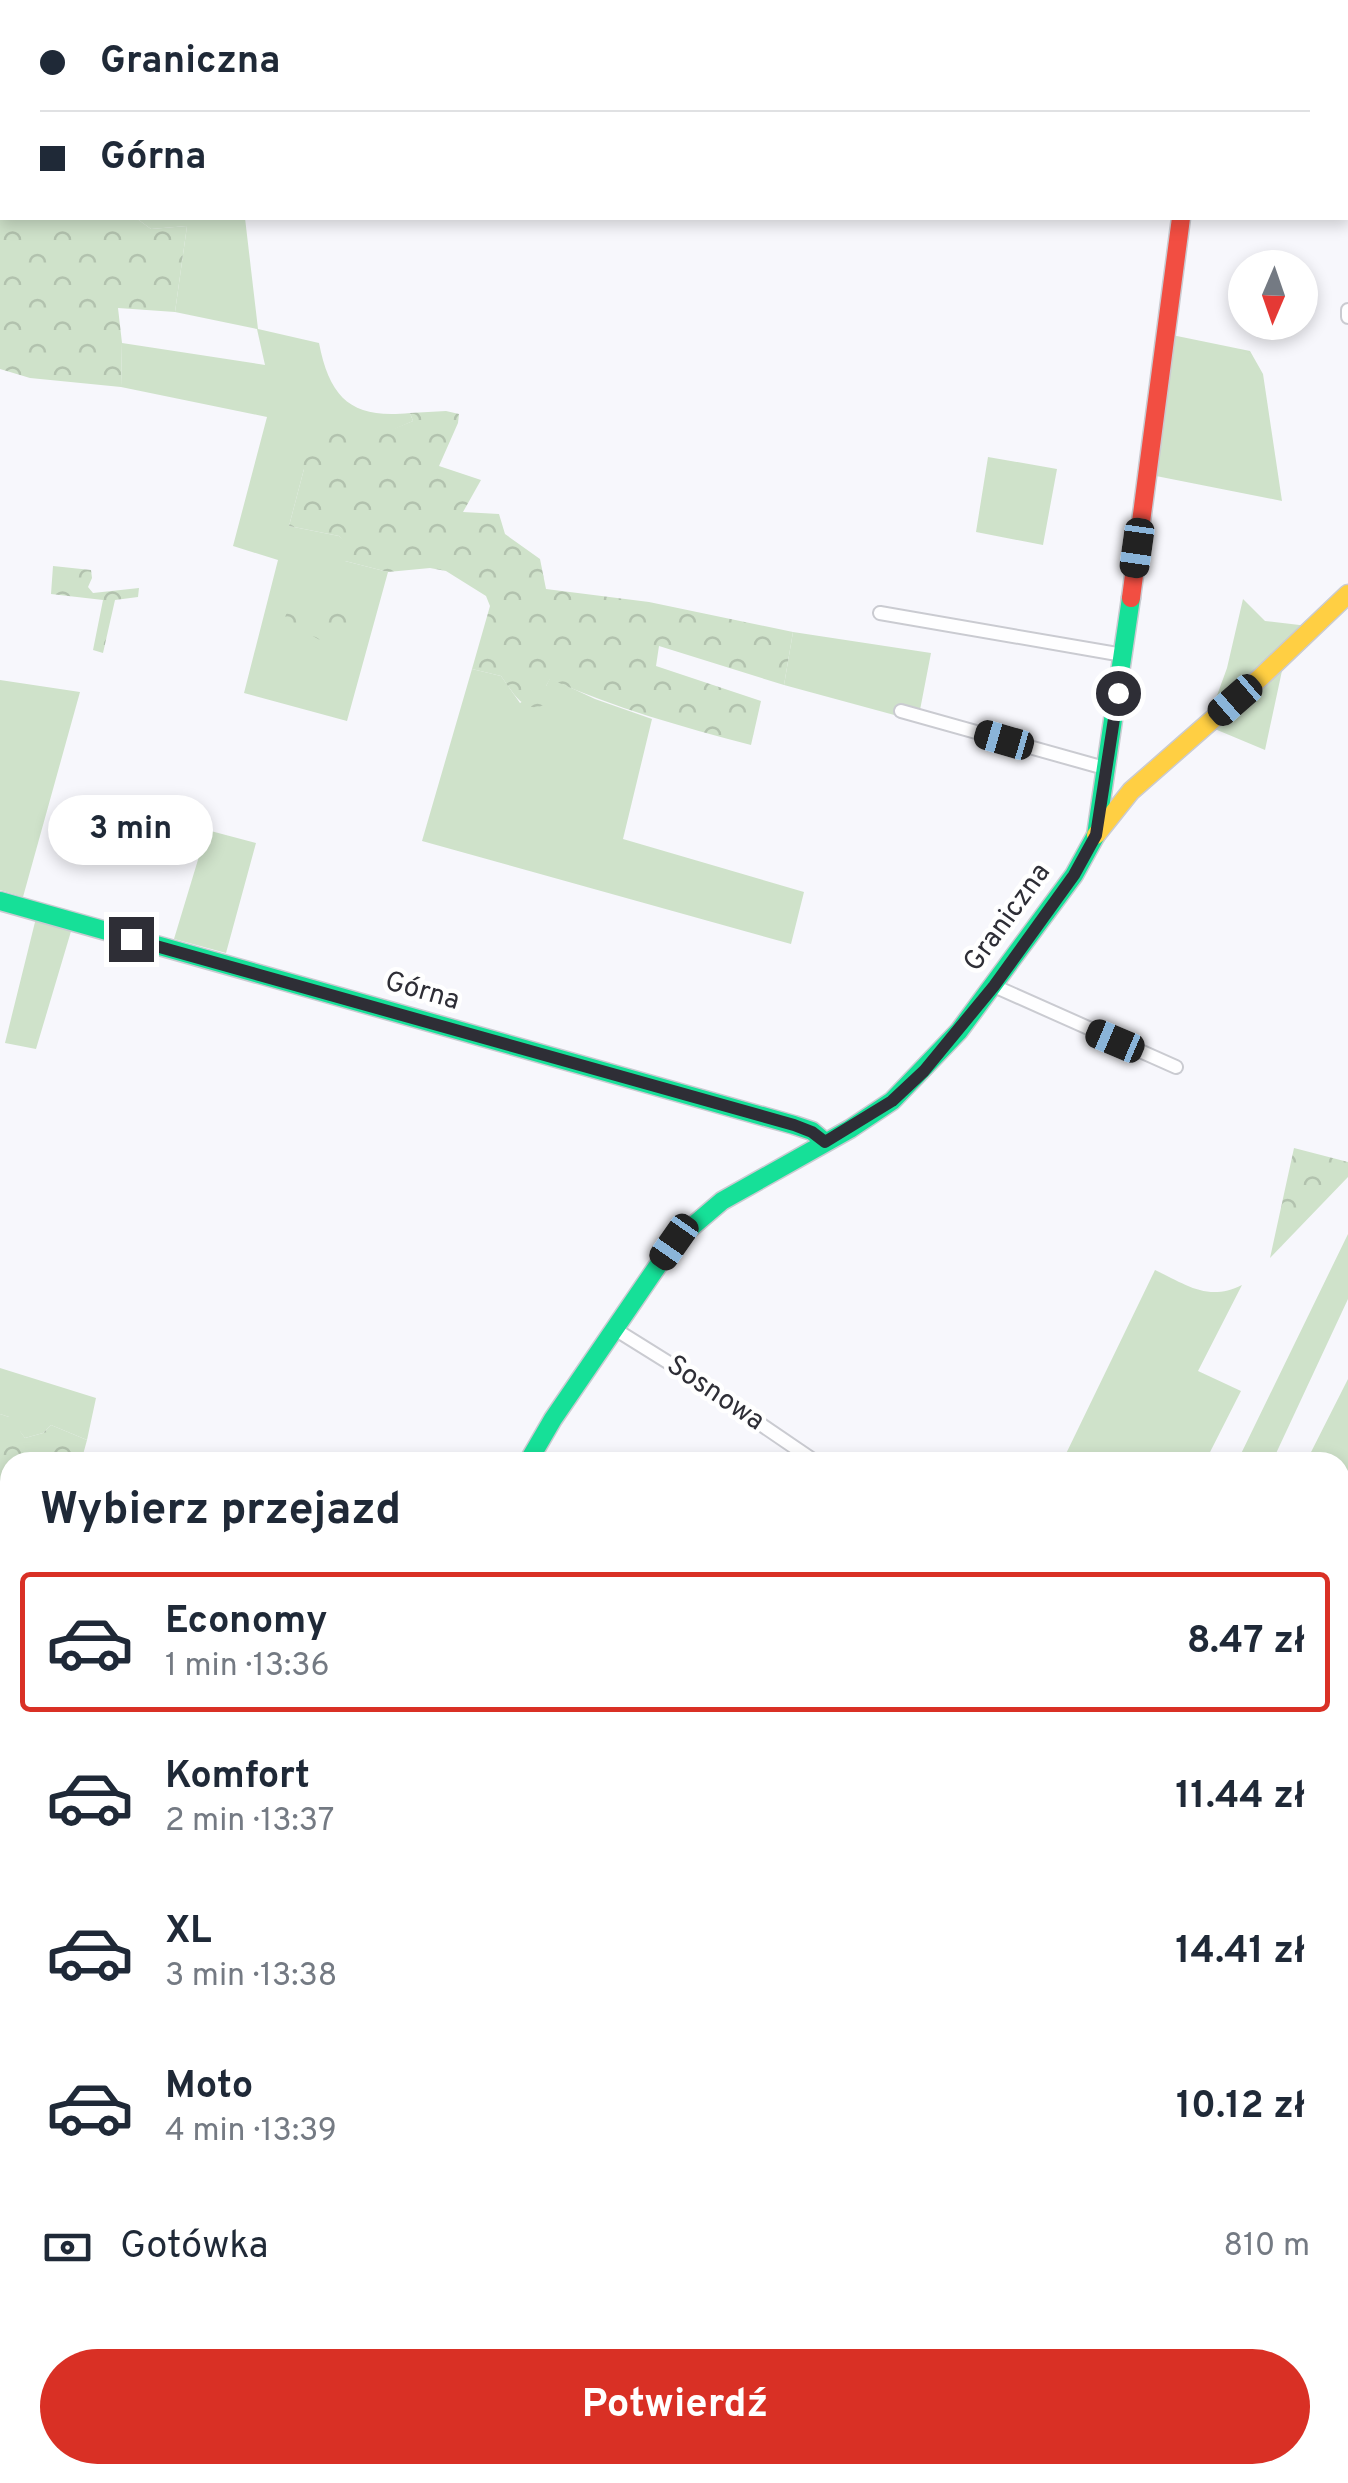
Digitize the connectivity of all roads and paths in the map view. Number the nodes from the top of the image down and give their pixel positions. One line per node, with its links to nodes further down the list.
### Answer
1 (1181, 220): 4 (street, Graniczna)
2 (1348, 594): 7 (street)
3 (880, 613): 4 (street)
4 (1123, 655): 6 (street, Graniczna)
5 (901, 711): 6 (street)
6 (1108, 769): 7 (street, Graniczna)
7 (1096, 835): 9 (street, Graniczna)
8 (0, 901): 11 (street, Górna)
9 (994, 986): 10 (street); 11 (street, Graniczna)
10 (1176, 1067)
11 (825, 1142): 12 (street, Graniczna)
12 (613, 1328): 13 (street, Graniczna); 14 (street, Sosnowa)
13 (534, 1452)
14 (801, 1452)

